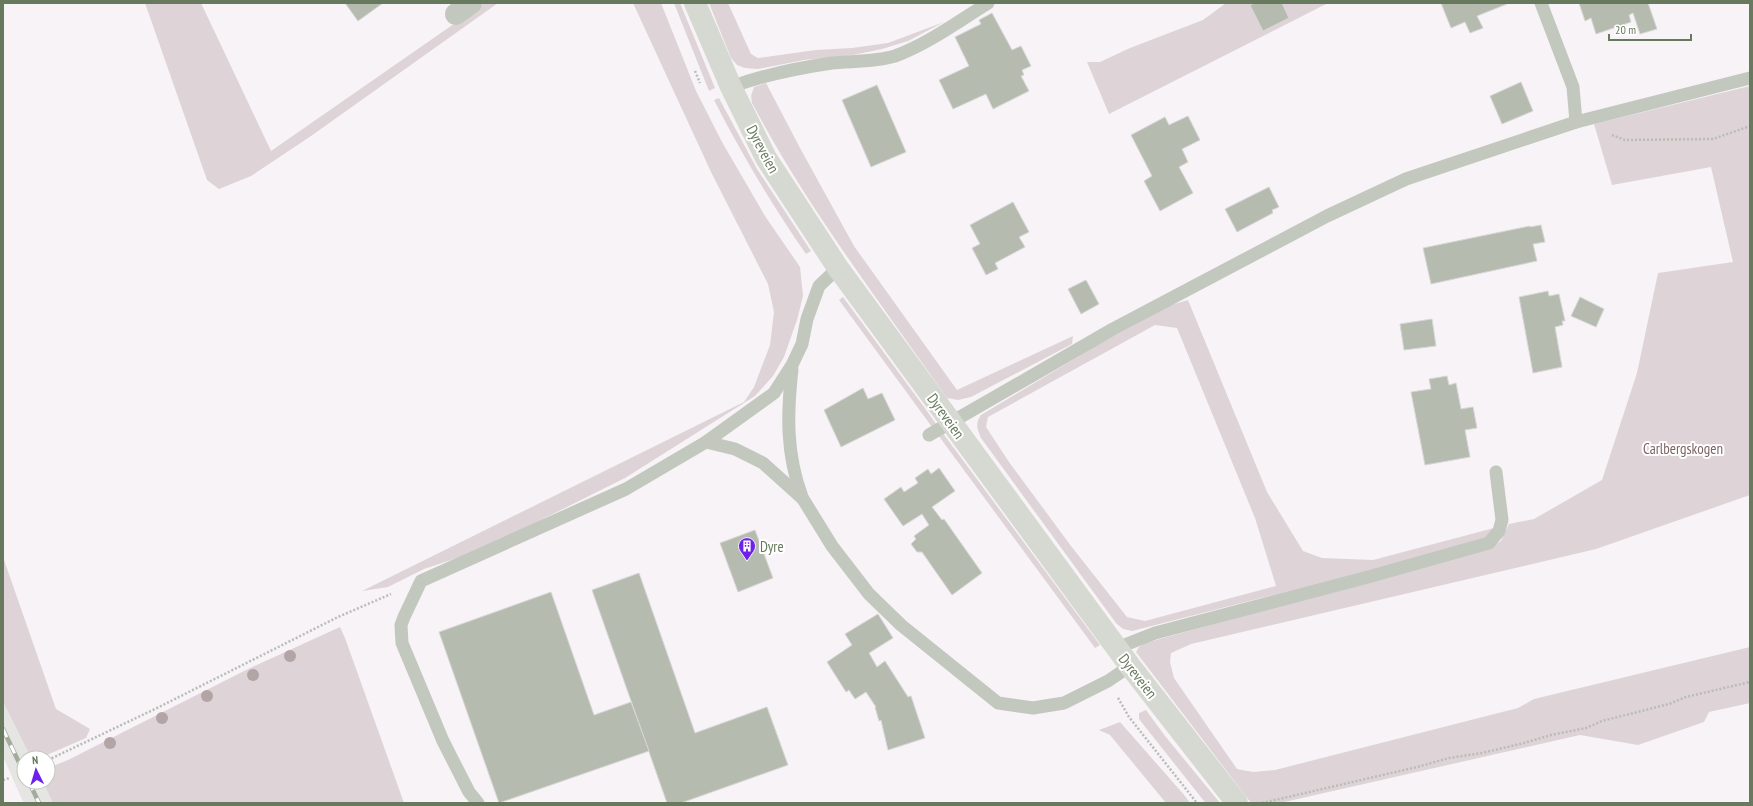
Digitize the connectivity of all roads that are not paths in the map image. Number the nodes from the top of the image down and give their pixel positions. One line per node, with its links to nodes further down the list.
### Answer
1 (695, 3): 5 (main road, Dyreveien)
2 (988, 3): 5 (lane)
3 (1541, 3): 6 (lane)
4 (1750, 78): 6 (lane)
5 (731, 87): 7 (main road, Dyreveien)
6 (1576, 122): 9 (lane)
7 (838, 268): 8 (lane); 9 (main road, Dyreveien)
8 (792, 365): 11 (lane); 13 (lane)
9 (951, 423): 10 (lane); 14 (main road, Dyreveien)
10 (929, 435)
11 (706, 442): 13 (lane); 16 (lane)
12 (1496, 472): 14 (lane)
13 (803, 499): 15 (lane)
14 (1117, 648): 15 (main road, Dyreveien)
15 (1130, 666): 17 (main road, Dyreveien)
16 (478, 803)
17 (1237, 803)

